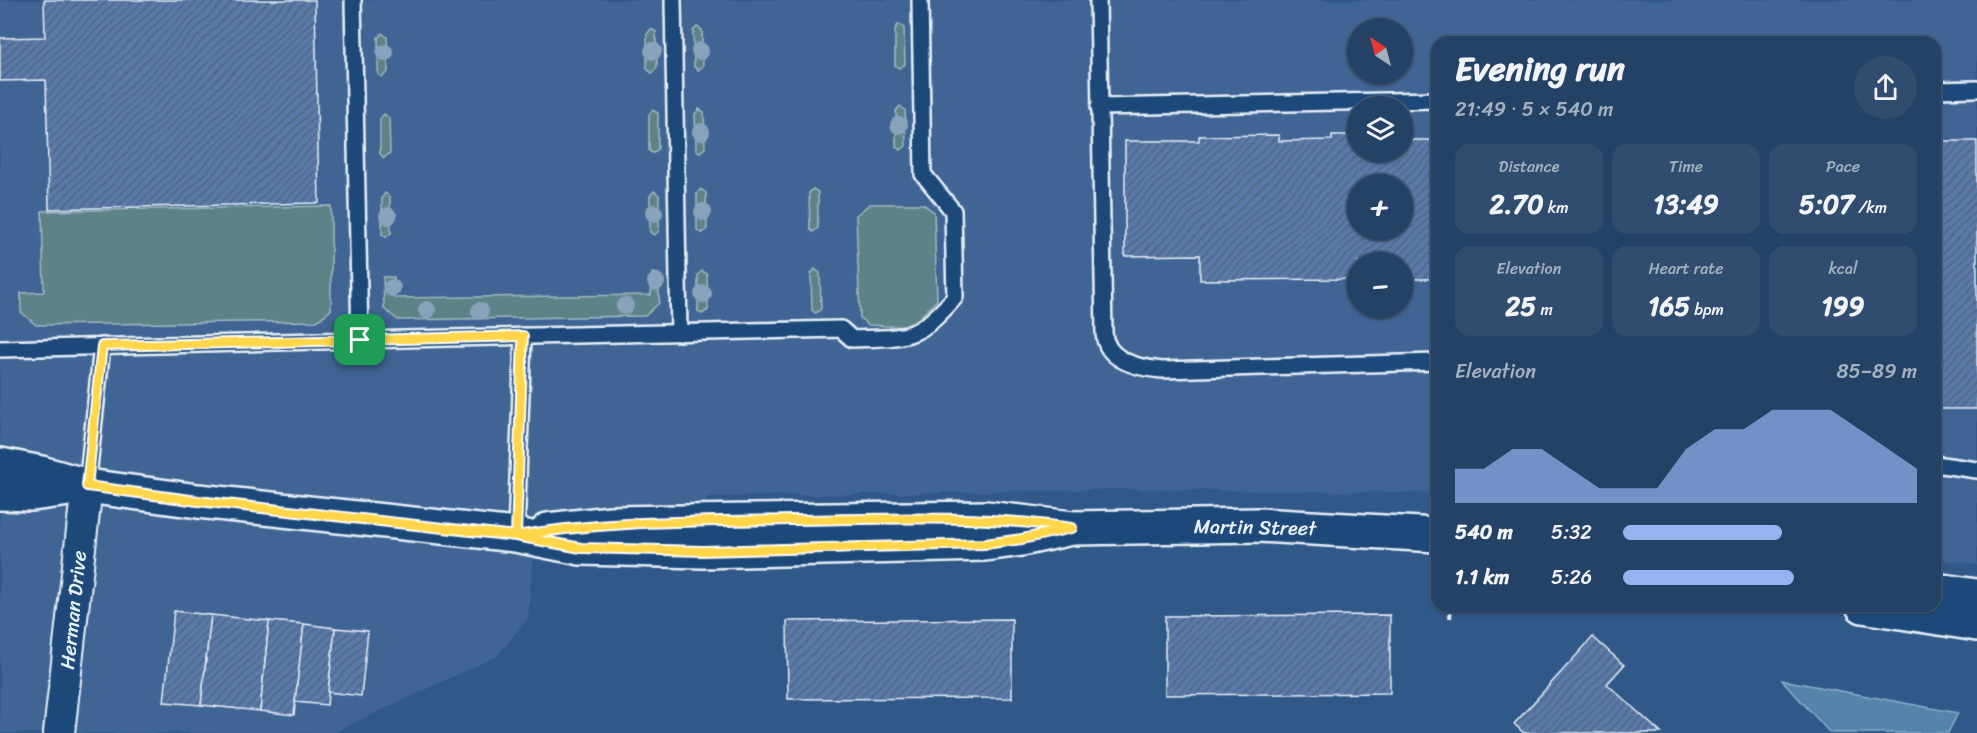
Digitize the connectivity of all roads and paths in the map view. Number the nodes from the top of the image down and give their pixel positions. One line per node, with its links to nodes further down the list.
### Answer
1 (353, 0): 11 (lane)
2 (673, 0): 9 (lane)
3 (920, 0): 9 (lane)
4 (1098, 0): 8 (lane)
5 (1977, 89): 6 (lane)
6 (1941, 90)
7 (1431, 100): 8 (lane)
8 (1099, 107): 14 (lane)
9 (679, 333): 10 (lane)
10 (523, 336): 11 (lane); 21 (lane)
11 (360, 340): 12 (lane)
12 (102, 346): 13 (lane); 18 (lane)
13 (0, 349)
14 (1431, 362)
15 (0, 465): 18 (street, Martin Street)
16 (1941, 465): 17 (lane)
17 (1977, 470)
18 (87, 486): 19 (street, Martin Street); 21 (street, Martin Street); 28 (street, Herman Drive)
19 (0, 493)
20 (1431, 535): 21 (street, Martin Street)
21 (516, 536)
22 (1941, 591): 23 (street)
23 (1977, 596)
24 (1450, 612): 26 (path)
25 (1901, 612): 27 (street)
26 (1450, 618)
27 (1977, 624)
28 (59, 733)

